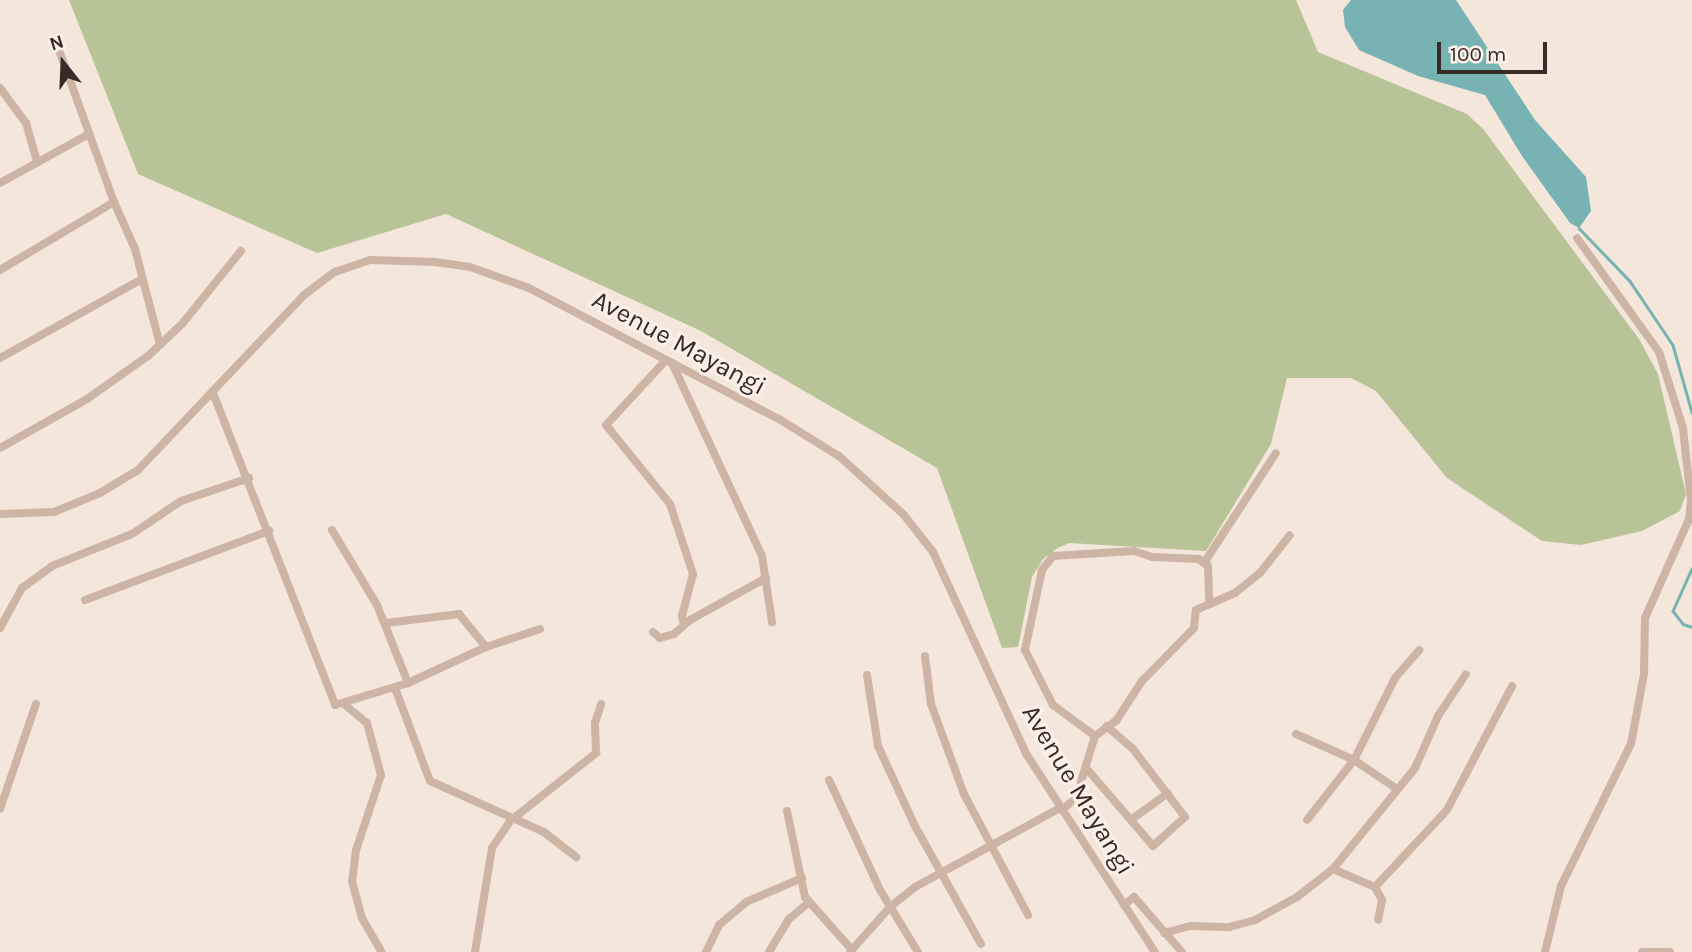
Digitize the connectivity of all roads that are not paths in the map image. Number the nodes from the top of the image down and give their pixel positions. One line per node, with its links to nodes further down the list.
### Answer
1 (60, 53): 3 (street)
2 (1, 90): 4 (street)
3 (89, 134): 4 (street); 6 (street)
4 (37, 161): 5 (street)
5 (0, 183)
6 (114, 202): 9 (street); 10 (street)
7 (1577, 238): 80 (street)
8 (241, 251): 11 (street)
9 (0, 270)
10 (142, 279): 11 (street); 12 (street)
11 (160, 345): 15 (street)
12 (0, 358)
13 (669, 362): 14 (street, Avenue Mayangi); 23 (street); 28 (street); 54 (street, Avenue Mayangi)
14 (213, 393): 17 (street); 18 (street, Avenue Mayangi)
15 (0, 448)
16 (1276, 453): 22 (street)
17 (249, 478): 20 (street); 29 (street)
18 (0, 514)
19 (332, 530): 27 (street)
20 (268, 531): 24 (street); 41 (street)
21 (1290, 535): 25 (street)
22 (1204, 563): 25 (street); 45 (street)
23 (766, 578): 26 (street); 28 (street)
24 (86, 600)
25 (1209, 604): 43 (street)
26 (772, 622)
27 (386, 624): 32 (street); 37 (street)
28 (684, 624): 31 (street)
29 (0, 628)
30 (540, 629): 32 (street)
31 (653, 632)
32 (486, 647): 37 (street)
33 (1419, 650): 46 (street)
34 (925, 656): 59 (street)
35 (1466, 674): 51 (street)
36 (867, 675): 62 (street)
37 (408, 683): 39 (street)
38 (1512, 686): 64 (street)
39 (395, 688): 41 (street); 58 (street)
40 (36, 704): 49 (street)
41 (344, 704): 73 (street)
42 (601, 704): 58 (street)
43 (1107, 726): 45 (street); 52 (street)
44 (1296, 733): 46 (street)
45 (1095, 736): 47 (street)
46 (1354, 760): 51 (street); 57 (street)
47 (1087, 769): 54 (street); 56 (street)
48 (0, 775): 49 (street)
49 (10, 778): 53 (street)
50 (829, 780): 67 (street)
51 (1396, 789): 61 (street)
52 (1168, 793): 56 (street); 56 (street)
53 (0, 809)
54 (1061, 809): 59 (street); 66 (street, Avenue Mayangi)
55 (788, 811): 63 (street)
56 (1132, 819)
57 (1307, 820)
58 (510, 821): 60 (street); 74 (street)
59 (993, 845): 62 (street); 68 (street)
60 (576, 857)
61 (1333, 869): 64 (street); 70 (street)
62 (941, 871): 67 (street); 71 (street)
63 (802, 878): 65 (street); 75 (street)
64 (1375, 887): 69 (street)
65 (808, 903): 72 (street); 76 (street)
66 (1124, 905): 70 (street); 78 (street, Avenue Mayangi)
67 (891, 906): 72 (street); 77 (street)
68 (1028, 915)
69 (1378, 920)
70 (1164, 933): 79 (street)
71 (981, 944)
72 (851, 951)
73 (382, 952)
74 (475, 952)
75 (706, 952)
76 (769, 952)
77 (918, 952)
78 (1155, 952)
79 (1182, 952)
80 (1545, 952)
81 (1642, 952): 82 (street)
82 (1670, 952)

